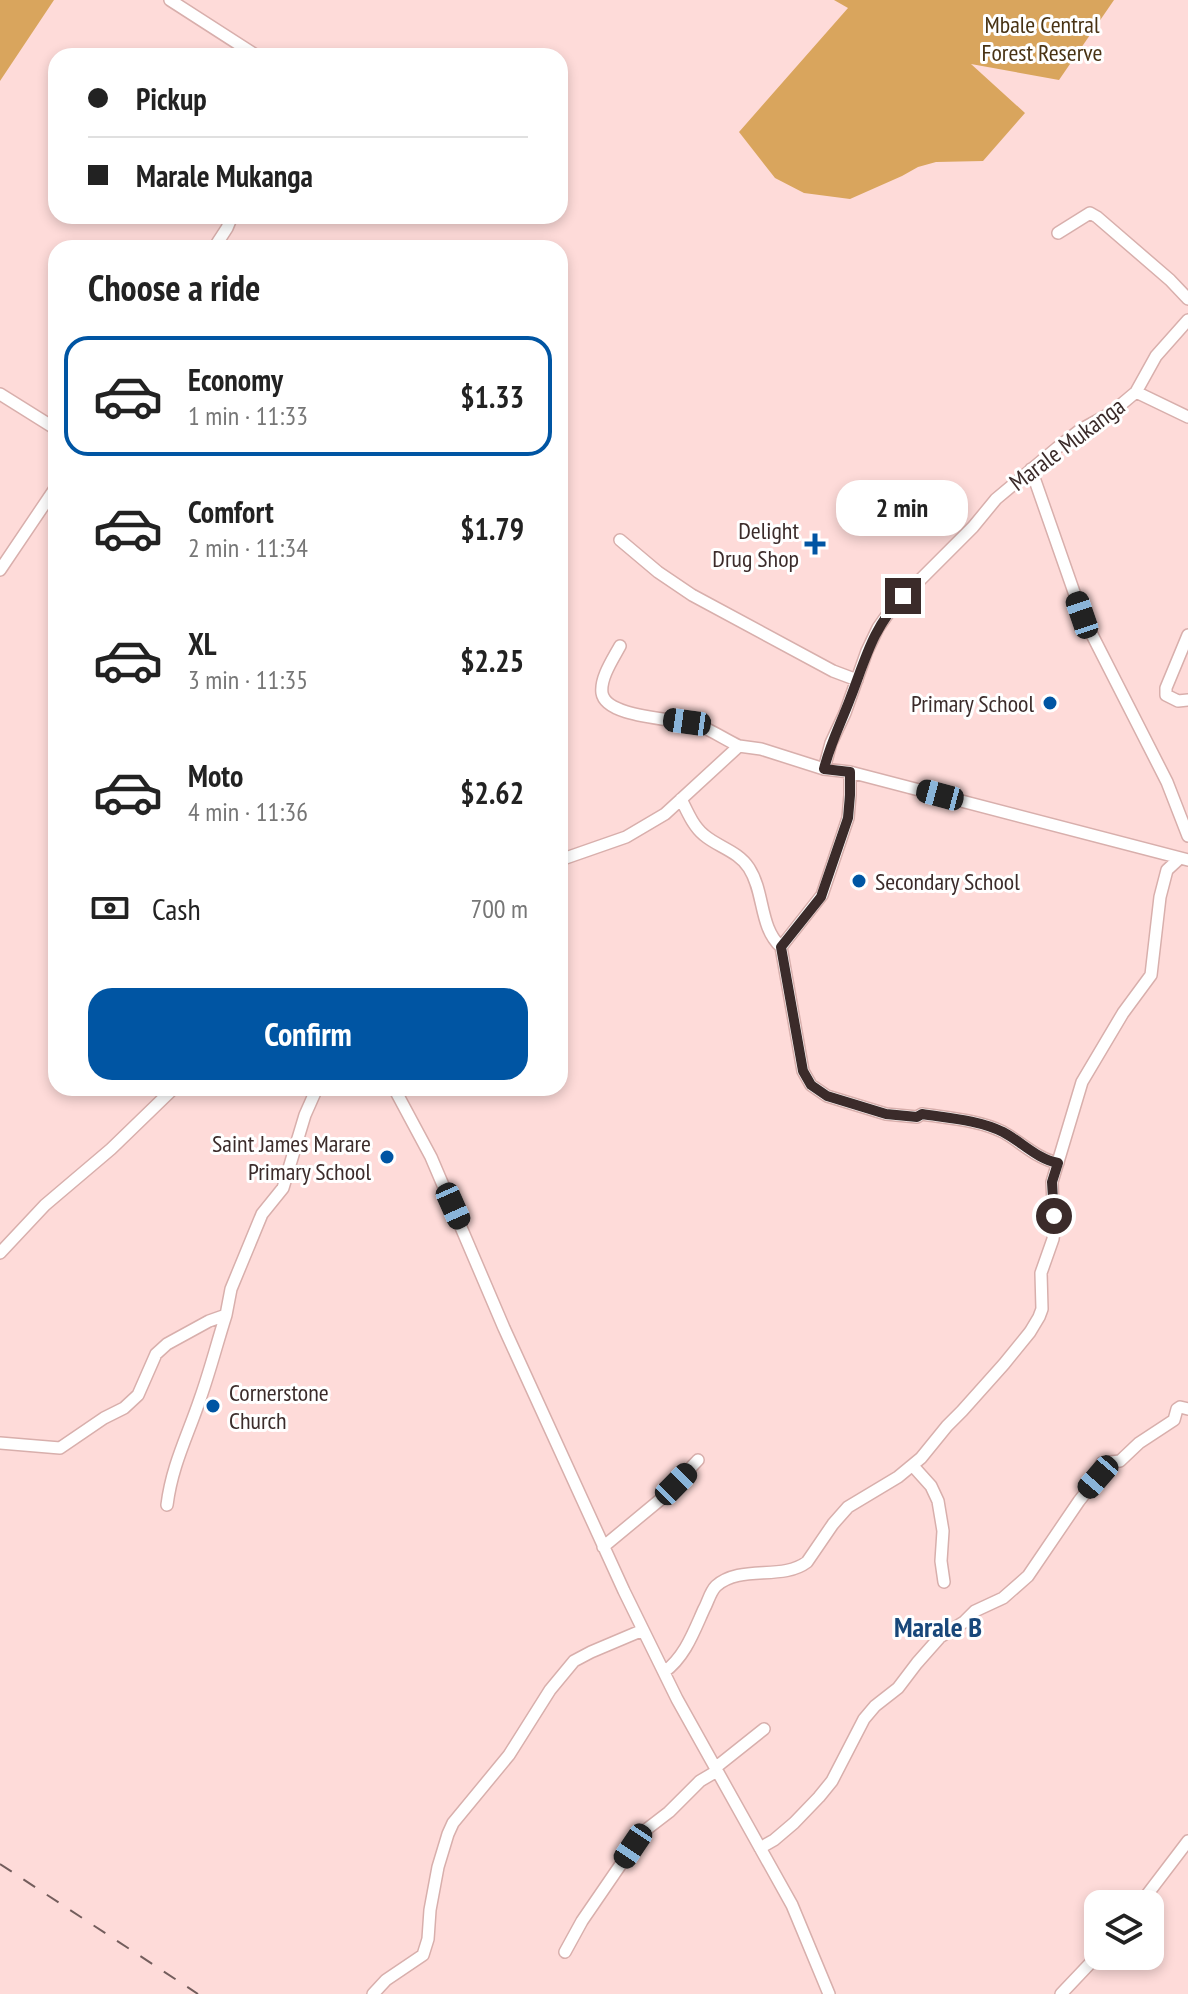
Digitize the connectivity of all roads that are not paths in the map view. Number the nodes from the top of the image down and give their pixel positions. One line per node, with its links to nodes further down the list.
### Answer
1 (170, 0): 2 (street)
2 (245, 48)
3 (1058, 233): 4 (street)
4 (1188, 299)
5 (1188, 320): 6 (street, Marale Mukanga)
6 (1136, 392): 8 (street); 10 (street, Marale Mukanga)
7 (0, 394): 9 (street)
8 (1188, 417)
9 (48, 424)
10 (1031, 469): 16 (street, Marale Mukanga); 22 (street)
11 (48, 499): 13 (street)
12 (620, 540): 16 (street)
13 (0, 570)
14 (1188, 635): 17 (street)
15 (620, 646): 18 (street)
16 (857, 680): 19 (street, Marale Mukanga)
17 (1188, 700)
18 (739, 746): 19 (street); 21 (street)
19 (824, 769): 20 (street)
20 (850, 772): 24 (street); 25 (street)
21 (681, 799): 23 (street); 25 (street)
22 (1188, 836)
23 (568, 857)
24 (1184, 859): 29 (street)
25 (781, 947): 29 (street)
26 (166, 1096): 30 (street)
27 (313, 1096): 31 (street)
28 (398, 1096): 37 (street)
29 (1058, 1163): 35 (street)
30 (0, 1253)
31 (226, 1315): 33 (street); 36 (street)
32 (1188, 1409): 44 (street)
33 (0, 1443)
34 (698, 1460): 37 (street)
35 (913, 1466): 38 (street); 40 (street)
36 (167, 1505)
37 (603, 1547): 39 (street)
38 (944, 1582)
39 (643, 1630): 40 (street); 48 (street)
40 (664, 1672): 42 (street)
41 (764, 1729): 42 (street)
42 (716, 1769): 44 (street); 46 (street)
43 (1188, 1841): 45 (street)
44 (760, 1848): 49 (street)
45 (1151, 1890)
46 (565, 1952)
47 (1084, 1970): 50 (street)
48 (373, 1994)
49 (829, 1994)
50 (1061, 1994)

